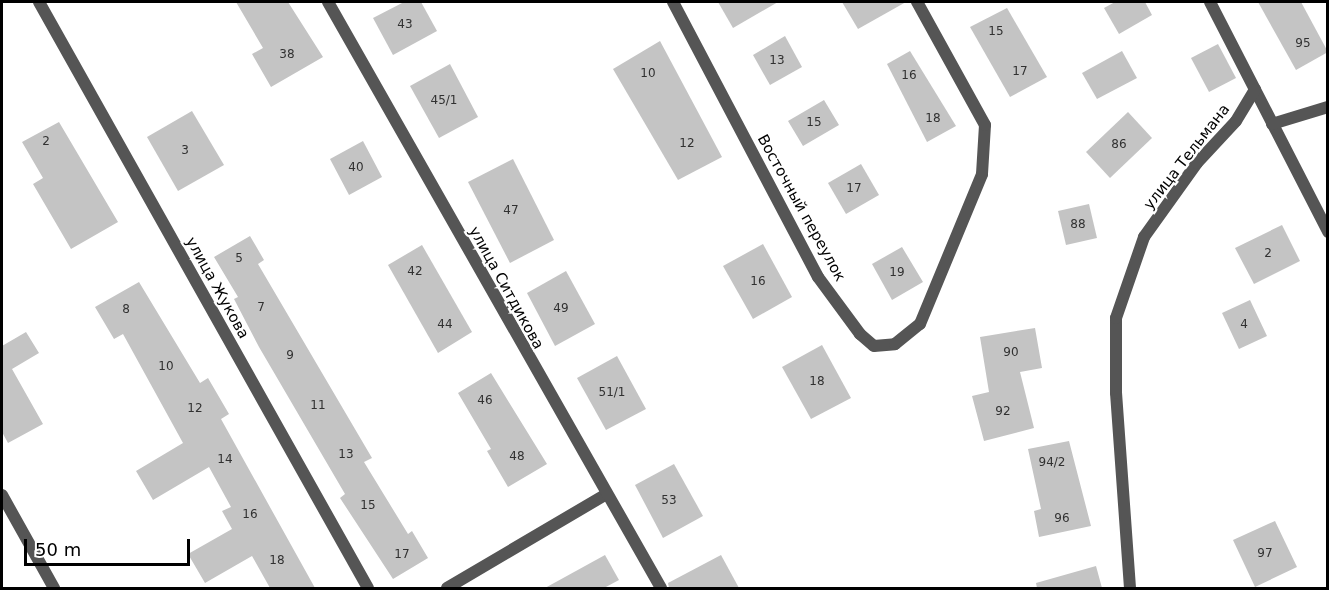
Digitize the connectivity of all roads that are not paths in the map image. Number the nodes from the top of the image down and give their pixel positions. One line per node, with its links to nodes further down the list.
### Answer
1 (39, 2): 13 (street, улица Жукова)
2 (328, 2): 11 (street, улица Ситдикова)
3 (673, 2): 4 (street, Восточный переулок)
4 (916, 2)
5 (1210, 2): 6 (street)
6 (1255, 89): 8 (street); 16 (street, улица Тельмана)
7 (1328, 107): 8 (street)
8 (1272, 123): 9 (street)
9 (1328, 232)
10 (2, 495): 12 (street)
11 (605, 495): 14 (street); 15 (street, улица Ситдикова)
12 (54, 588)
13 (368, 588)
14 (447, 588)
15 (661, 588)
16 (1130, 588)

